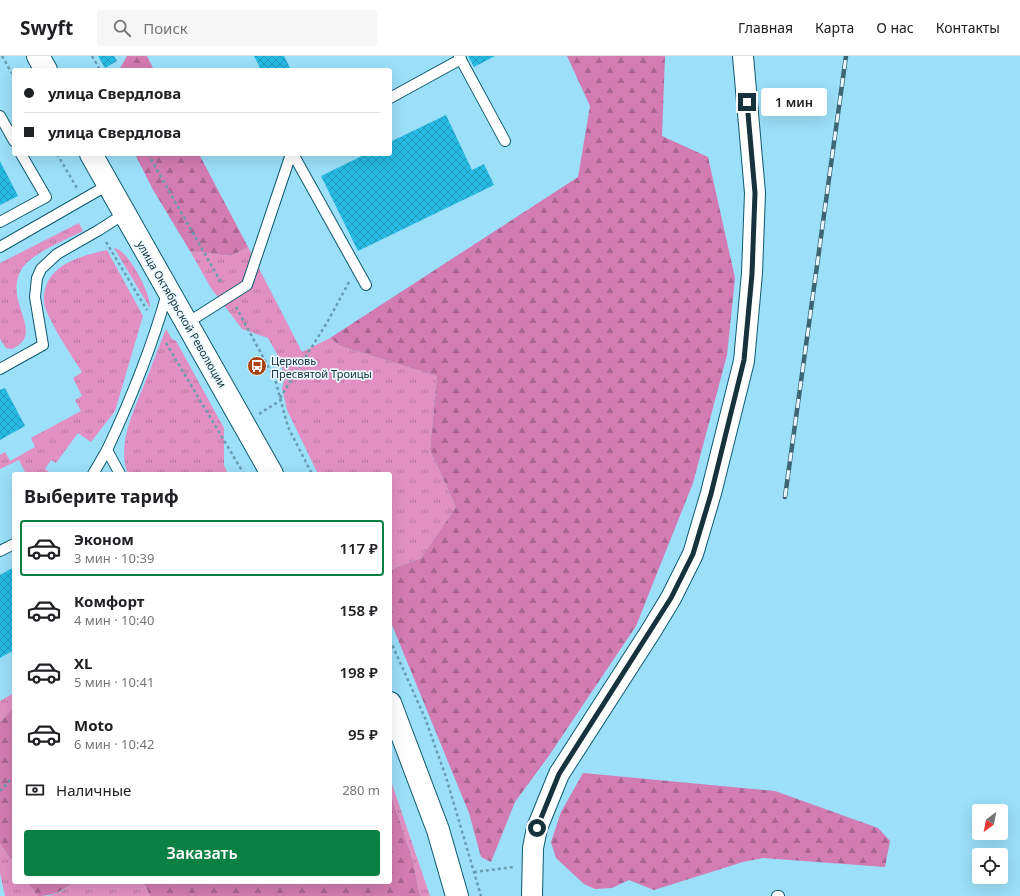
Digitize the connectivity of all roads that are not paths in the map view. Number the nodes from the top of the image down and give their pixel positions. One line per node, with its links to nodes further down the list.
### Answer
1 (38, 56): 4 (main road)
2 (743, 56): 29 (street)
3 (460, 57): 5 (lane); 8 (lane)
4 (45, 68)
5 (392, 97)
6 (0, 116): 7 (lane)
7 (12, 137)
8 (505, 141)
9 (22, 156): 15 (lane)
10 (92, 156): 13 (main road, улица Октябрьской Революции)
11 (291, 156): 19 (lane)
12 (293, 156): 17 (lane)
13 (108, 185): 14 (main road, улица Октябрьской Революции); 16 (lane)
14 (124, 214): 18 (main road, улица Октябрьской Революции); 20 (lane)
15 (0, 222)
16 (0, 247)
17 (366, 285)
18 (167, 291): 19 (main road, улица Октябрьской Революции); 21 (lane)
19 (187, 323): 24 (main road, улица Октябрьской Революции)
20 (0, 368)
21 (107, 450): 22 (lane); 23 (lane)
22 (94, 472)
23 (119, 472)
24 (271, 472)
25 (12, 545): 26 (lane)
26 (0, 551)
27 (392, 708): 28 (main road)
28 (457, 896)
29 (532, 896)

